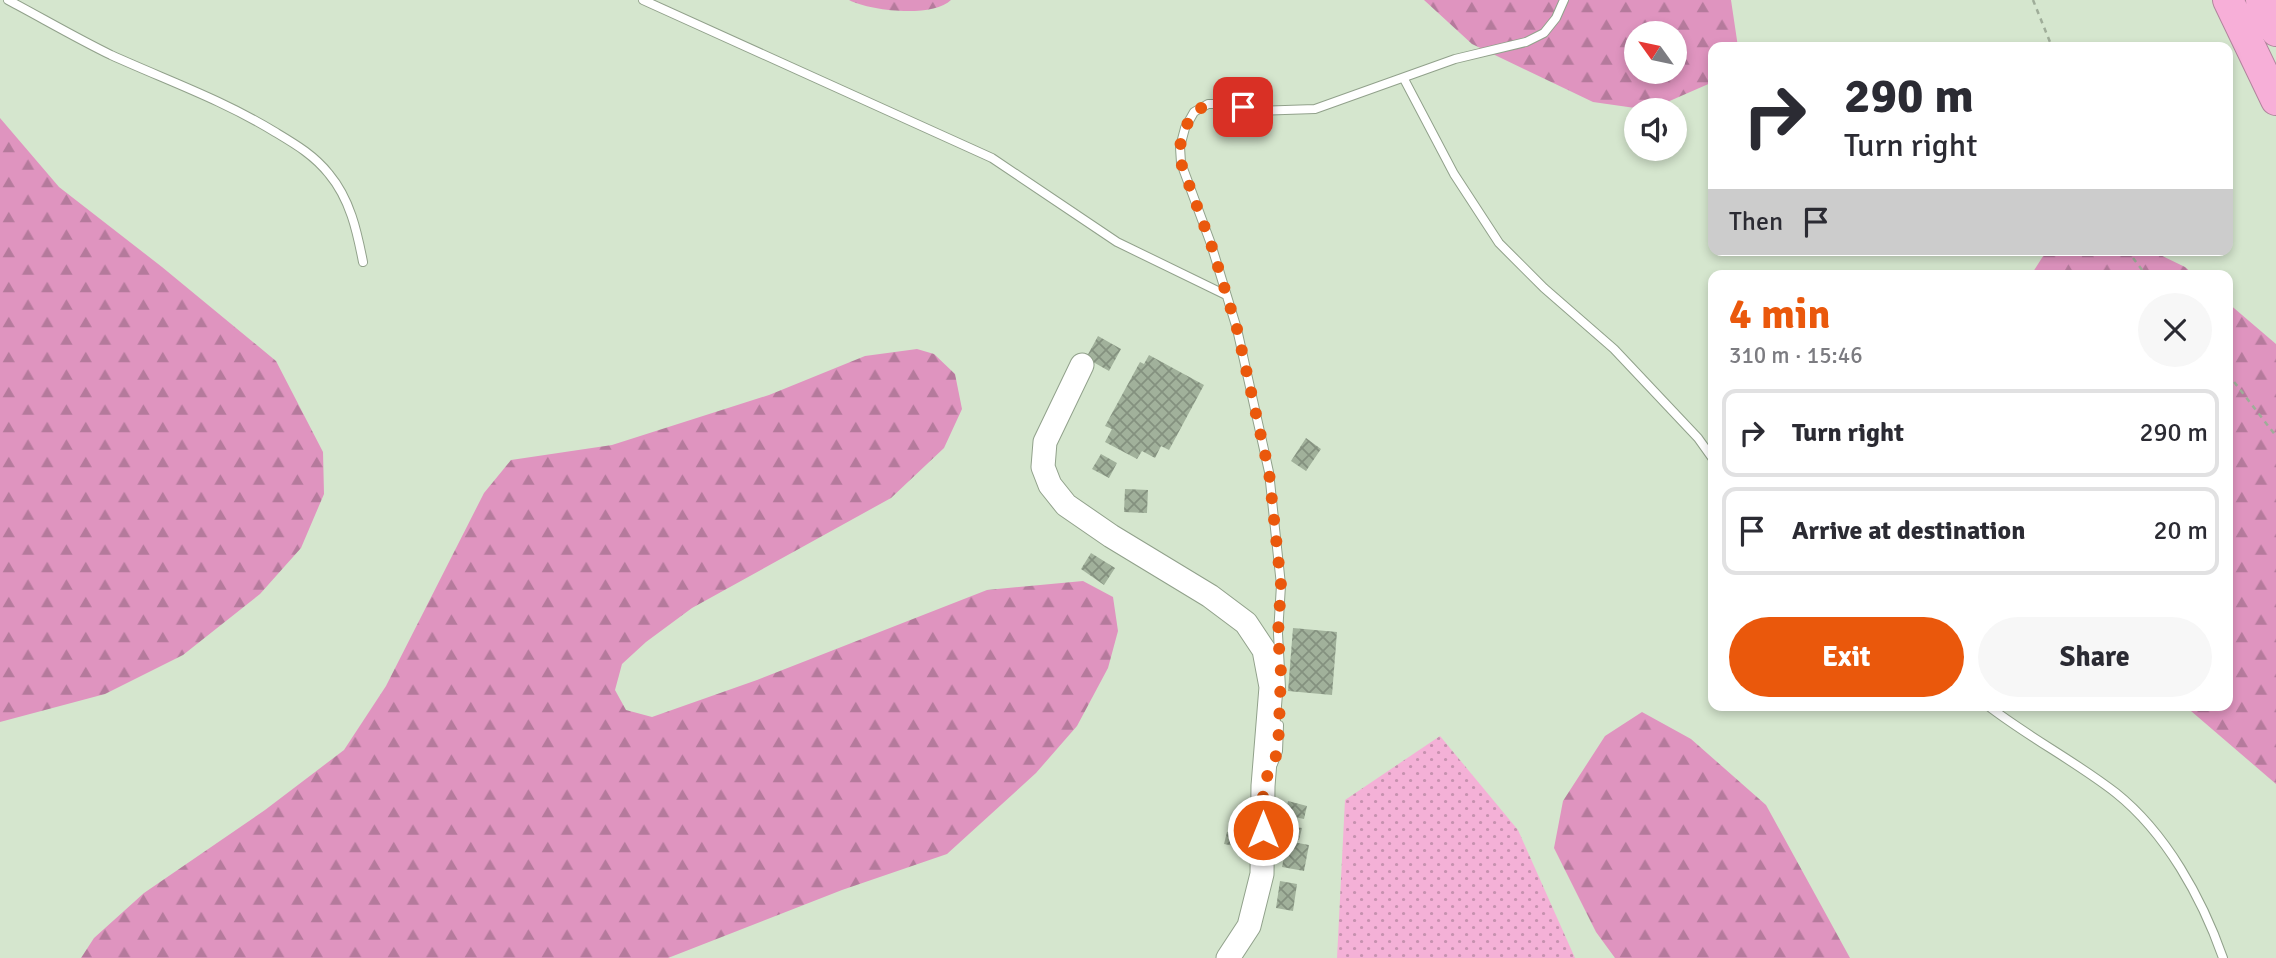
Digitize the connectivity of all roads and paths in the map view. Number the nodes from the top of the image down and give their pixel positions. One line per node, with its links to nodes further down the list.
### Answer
1 (8, 0): 12 (lane)
2 (643, 0): 14 (lane)
3 (1564, 0): 9 (lane)
4 (2033, 0): 8 (path)
5 (2228, 0): 10 (highway)
6 (2261, 0): 7 (highway)
7 (2276, 31)
8 (2050, 42)
9 (1404, 79): 14 (lane); 18 (lane)
10 (2276, 100)
11 (2131, 256): 13 (path)
12 (363, 262)
13 (2142, 270)
14 (1226, 295): 19 (lane)
15 (1083, 365): 22 (street)
16 (2233, 380): 17 (path)
17 (2276, 436)
18 (1708, 452)
19 (1280, 700)
20 (1996, 711): 24 (lane)
21 (1279, 713): 22 (lane)
22 (1263, 786): 23 (street)
23 (1228, 958)
24 (2223, 958)

